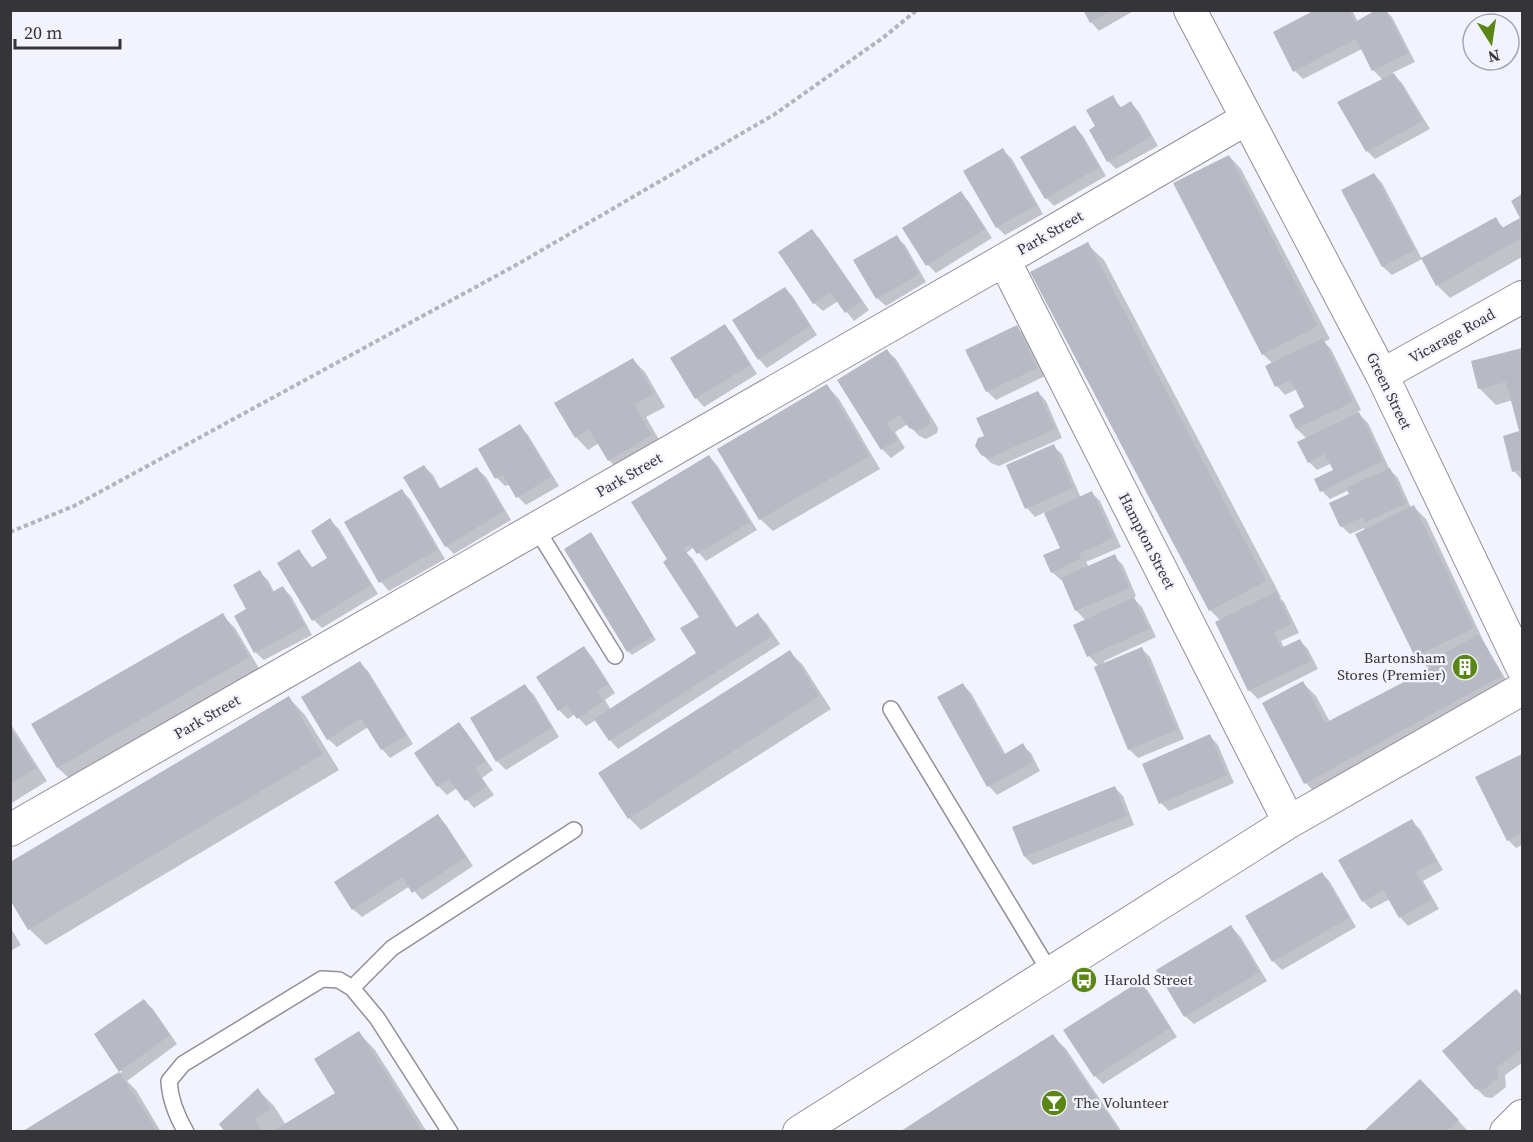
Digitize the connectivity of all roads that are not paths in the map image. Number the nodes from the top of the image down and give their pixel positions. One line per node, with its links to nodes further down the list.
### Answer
1 (1190, 10): 2 (street, Green Street)
2 (1246, 119): 3 (street, Park Street); 5 (street, Green Street)
3 (1004, 260): 6 (street, Park Street); 11 (street, Hampton Street)
4 (1522, 297): 5 (street, Vicarage Road)
5 (1382, 375): 8 (street, Green Street)
6 (536, 528): 7 (lane); 12 (street, Park Street)
7 (615, 656)
8 (1522, 667)
9 (1522, 689): 11 (street)
10 (891, 709): 14 (lane)
11 (1289, 822): 14 (street)
12 (10, 830)
13 (574, 830): 15 (lane)
14 (1050, 972): 19 (street)
15 (352, 988): 17 (lane); 18 (lane)
16 (1522, 1116): 20 (street)
17 (186, 1131)
18 (450, 1131)
19 (799, 1131)
20 (1506, 1131)

